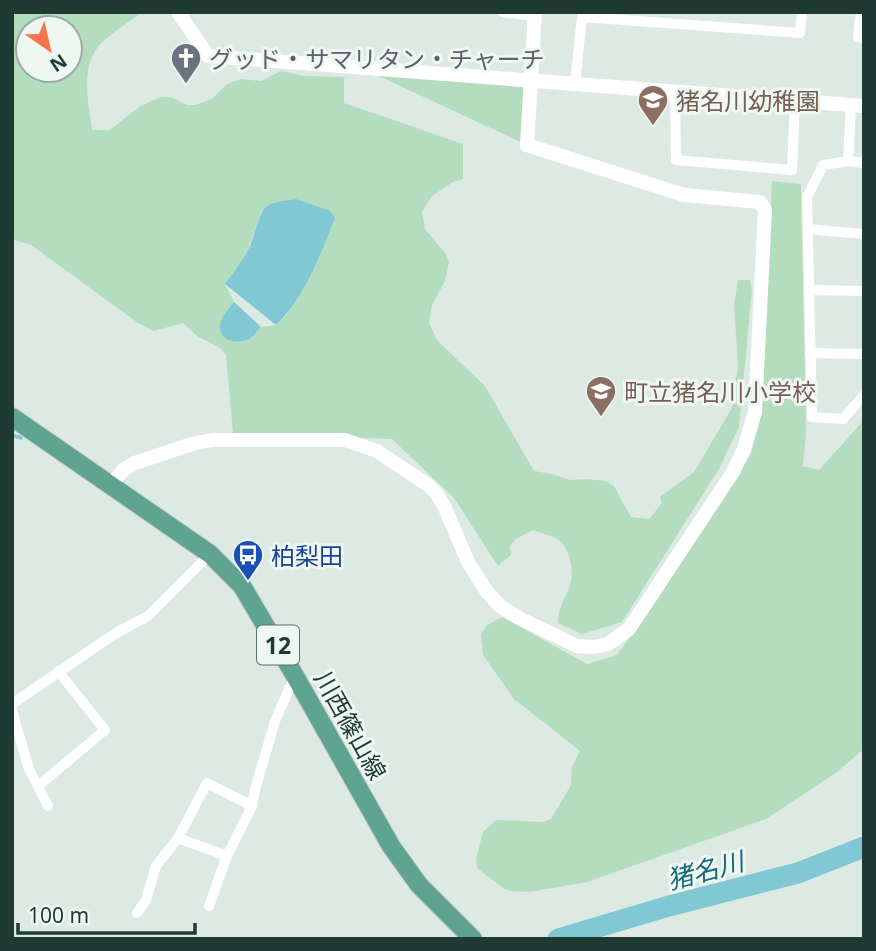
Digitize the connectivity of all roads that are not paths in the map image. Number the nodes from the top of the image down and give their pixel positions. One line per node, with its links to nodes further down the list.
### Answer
1 (178, 12): 8 (street)
2 (503, 12): 5 (street)
3 (802, 12): 6 (street)
4 (861, 12): 7 (street)
5 (535, 14): 8 (street)
6 (583, 15): 9 (street)
7 (864, 38)
8 (531, 79): 9 (street); 23 (street)
9 (575, 83): 10 (street)
10 (675, 91): 11 (street); 11 (street)
11 (795, 101): 12 (street)
12 (858, 106): 13 (street)
13 (848, 161): 14 (street); 15 (street)
14 (864, 163)
15 (808, 229): 16 (street); 17 (street)
16 (864, 234)
17 (809, 290): 18 (street); 19 (street)
18 (864, 291)
19 (810, 353): 20 (street); 21 (street)
20 (864, 354)
21 (864, 395)
22 (12, 417): 23 (main road, 川西篠山線 / 12)
23 (110, 486): 24 (main road, 川西篠山線 / 12)
24 (209, 554): 25 (street); 26 (main road, 川西篠山線 / 12)
25 (58, 671): 27 (street); 29 (street)
26 (295, 676): 31 (street); 36 (main road, 川西篠山線 / 12)
27 (12, 704)
28 (12, 711): 29 (street)
29 (38, 786): 30 (street)
30 (48, 806)
31 (252, 806): 32 (street); 33 (street)
32 (178, 838): 33 (street); 35 (street)
33 (227, 856): 34 (street)
34 (209, 906)
35 (137, 913)
36 (473, 939)

